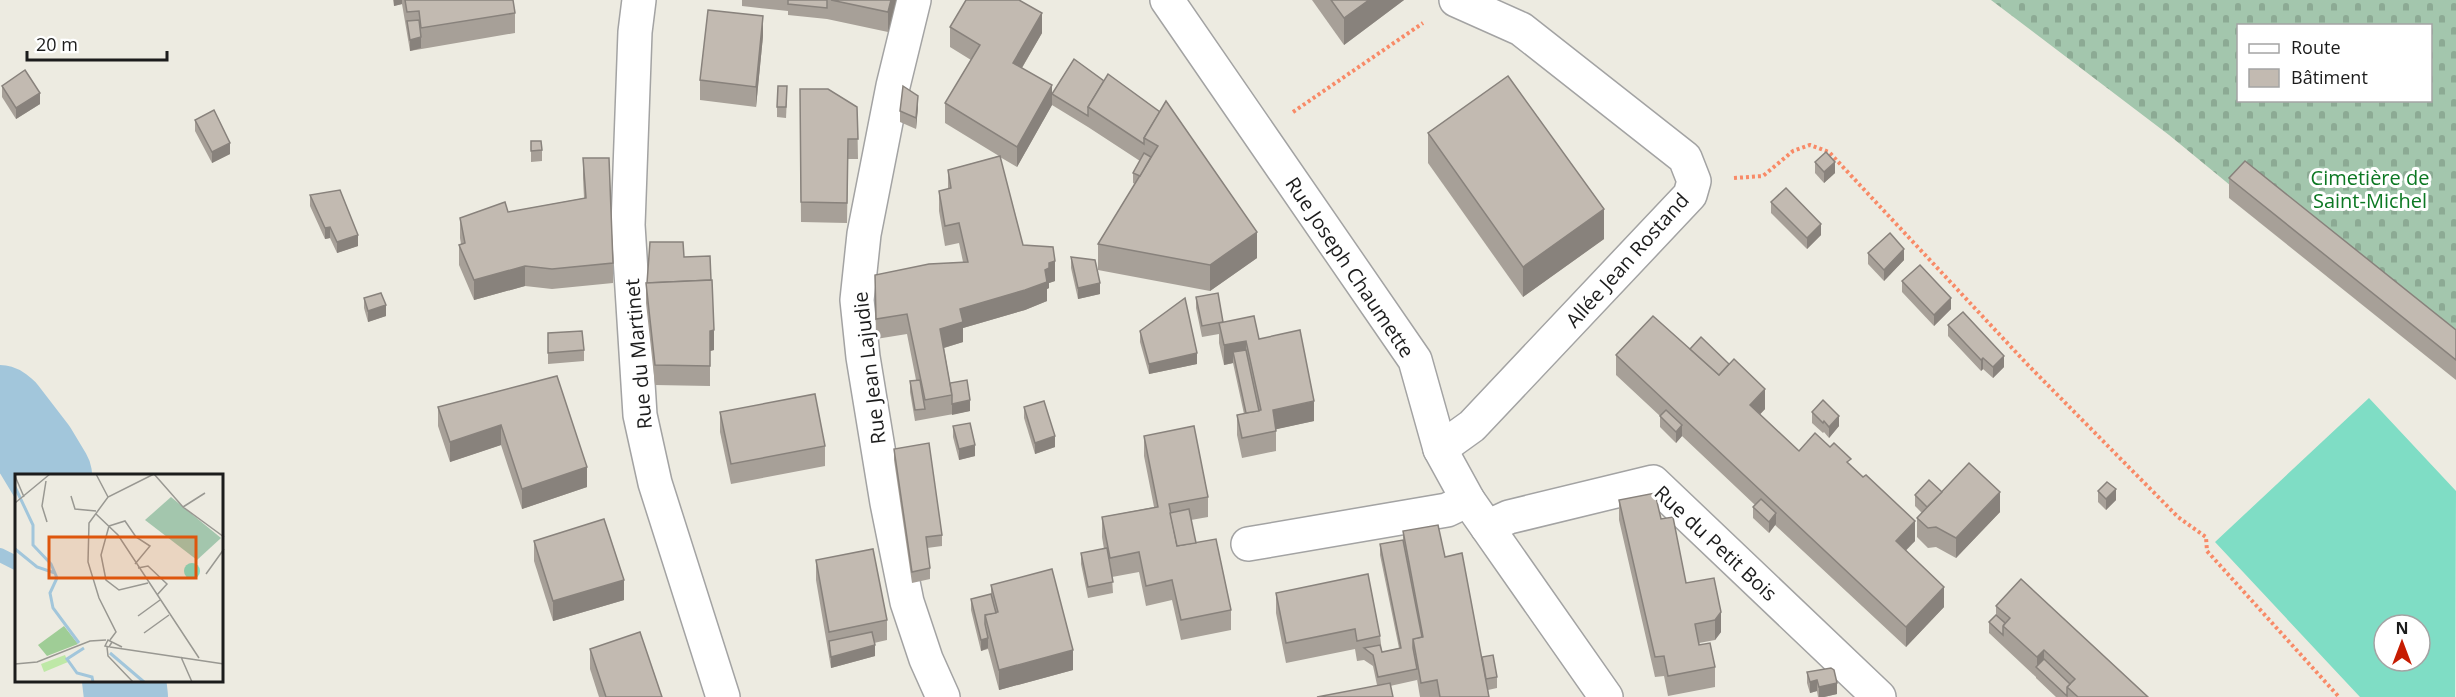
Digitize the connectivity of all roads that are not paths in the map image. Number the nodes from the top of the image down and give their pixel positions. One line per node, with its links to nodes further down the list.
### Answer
1 (639, 0): 9 (street, Rue du Martinet)
2 (914, 0): 10 (street, Rue Jean Lajudie)
3 (1167, 0): 5 (street, Rue Joseph Chaumette)
4 (1456, 0): 5 (street, Allée Jean Rostand)
5 (1440, 449): 6 (street, Rue Joseph Chaumette)
6 (1468, 500): 7 (street, Rue Joseph Chaumette); 8 (street)
7 (1487, 527): 11 (street, Rue Joseph Chaumette); 12 (street, Rue du Petit Bois)
8 (1248, 544)
9 (723, 697)
10 (943, 697)
11 (1606, 697)
12 (1879, 697)

